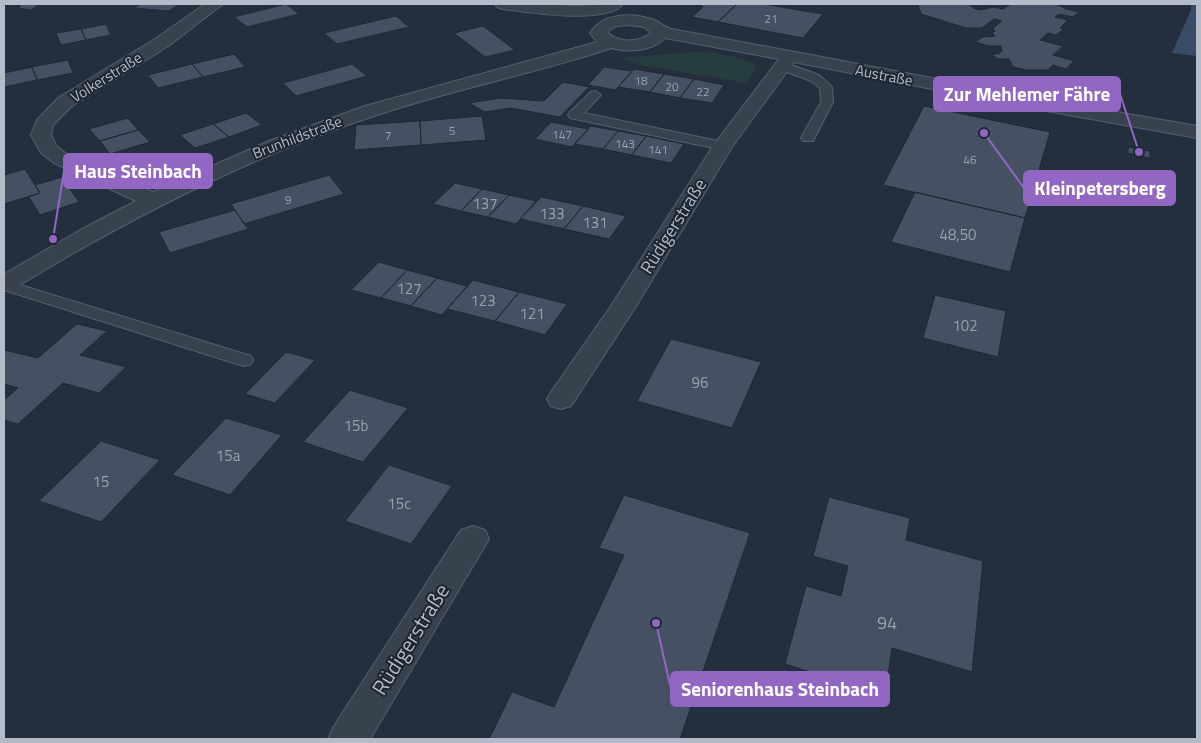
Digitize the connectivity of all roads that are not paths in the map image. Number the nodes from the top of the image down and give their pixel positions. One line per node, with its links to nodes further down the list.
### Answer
1 (215, 4): 14 (street, Volkerstraße)
2 (503, 4): 5 (street, Austraße)
3 (615, 4): 5 (street, Austraße)
4 (626, 4): 6 (street)
5 (564, 12): 8 (street, Austraße)
6 (626, 21): 7 (street, Austraße); 8 (street, Austraße)
7 (659, 32): 8 (street, Austraße); 9 (street, Austraße)
8 (608, 34): 14 (street, Brunhildstraße)
9 (787, 61): 11 (street, Austraße); 12 (lane); 13 (street, Rüdigerstraße)
10 (595, 95): 13 (lane)
11 (1197, 132)
12 (808, 138)
13 (723, 146): 17 (street, Rüdigerstraße)
14 (152, 200): 15 (street, Brunhildstraße)
15 (4, 285): 16 (lane)
16 (244, 360)
17 (560, 399)
18 (472, 539): 19 (street, Rüdigerstraße)
19 (348, 739)

